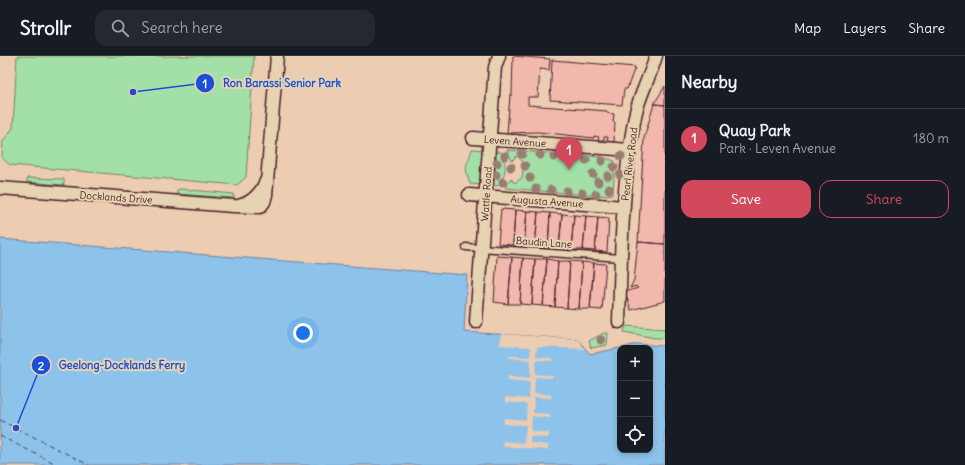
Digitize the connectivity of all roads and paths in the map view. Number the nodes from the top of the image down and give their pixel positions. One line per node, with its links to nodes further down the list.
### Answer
1 (656, 56): 5 (street, Pearl River Road)
2 (660, 56): 5 (street, Pearl River Road)
3 (276, 58): 9 (street, Docklands Drive)
4 (496, 60): 7 (street, Wattle Road)
5 (652, 69): 8 (street, Pearl River Road)
6 (473, 138): 7 (street, Leven Avenue)
7 (490, 139): 8 (street, Leven Avenue); 11 (street, Wattle Road)
8 (629, 150): 12 (street, Pearl River Road)
9 (0, 188)
10 (469, 194): 11 (street, Augusta Avenue)
11 (486, 196): 12 (street, Augusta Avenue); 14 (street, Wattle Road)
12 (624, 207): 15 (street, Pearl River Road)
13 (466, 247): 14 (lane, Baudin Lane)
14 (482, 248): 15 (lane, Baudin Lane); 16 (street, Wattle Road)
15 (620, 260): 17 (street, Pearl River Road)
16 (476, 322)
17 (619, 322)

